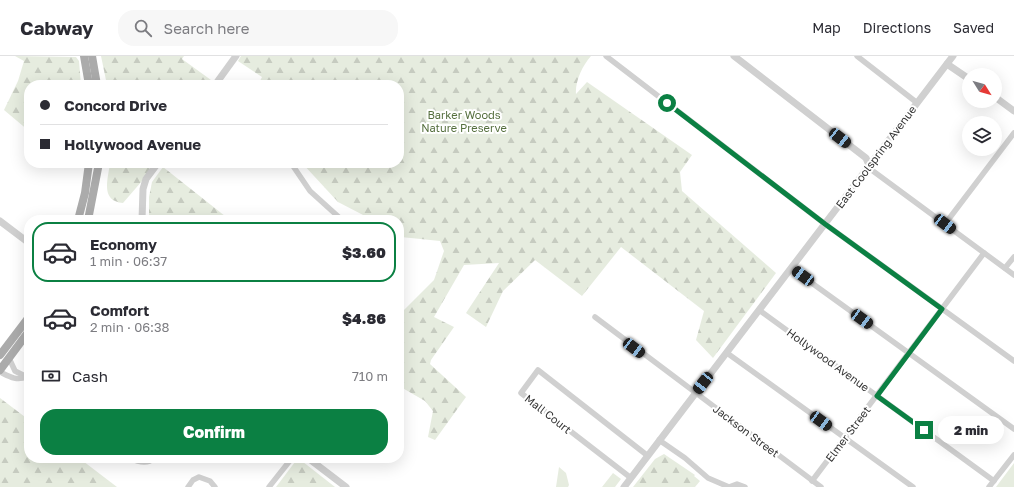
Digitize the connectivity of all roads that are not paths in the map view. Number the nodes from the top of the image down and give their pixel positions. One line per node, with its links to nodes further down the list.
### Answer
1 (84, 56): 10 (main road)
2 (92, 56): 11 (main road)
3 (236, 56): 12 (street)
4 (606, 56): 27 (street)
5 (734, 56): 17 (street)
6 (856, 56): 13 (street)
7 (953, 56): 8 (street, East Coolspring Avenue)
8 (947, 64): 9 (street); 13 (street, East Coolspring Avenue)
9 (962, 75)
10 (88, 80)
11 (96, 80)
12 (219, 80)
13 (916, 102): 17 (street, East Coolspring Avenue)
14 (1002, 103): 15 (street)
15 (1014, 111)
16 (1014, 133): 28 (street)
17 (870, 164): 27 (street, East Coolspring Avenue); 28 (street)
18 (88, 168): 22 (main road)
19 (98, 168): 23 (main road)
20 (154, 168): 24 (street)
21 (294, 168): 25 (street)
22 (79, 215)
23 (89, 215)
24 (142, 215)
25 (336, 215)
26 (0, 221): 29 (street)
27 (825, 224): 32 (street, East Coolspring Avenue); 35 (street)
28 (945, 224): 30 (street)
29 (24, 239)
30 (984, 253): 33 (street); 35 (street, Elmer Street)
31 (1014, 257): 33 (street)
32 (791, 268): 36 (street, East Coolspring Avenue); 41 (street)
33 (1005, 268): 34 (street)
34 (1014, 275)
35 (942, 309): 41 (street, Elmer Street); 44 (street)
36 (759, 310): 40 (street, East Coolspring Avenue); 49 (street, Hollywood Avenue)
37 (595, 318): 48 (street, Jackson Street)
38 (24, 324): 42 (main road)
39 (24, 338): 43 (main road)
40 (727, 353): 48 (street, East Coolspring Avenue); 51 (street)
41 (909, 354): 49 (street, Elmer Street); 50 (street)
42 (0, 355)
43 (9, 358): 45 (main road); 46 (street)
44 (1014, 361)
45 (0, 371): 47 (street)
46 (24, 374)
47 (24, 378)
48 (695, 394): 52 (street, East Coolspring Avenue); 58 (street, Jackson Street)
49 (877, 396): 51 (street, Elmer Street); 59 (street, Hollywood Avenue)
50 (1014, 429)
51 (845, 438): 58 (street, Elmer Street); 68 (street)
52 (659, 440): 54 (street, East Coolspring Avenue); 65 (street)
53 (1014, 455): 59 (street)
54 (648, 456): 57 (street, East Coolspring Avenue); 57 (street, Mall Court)
55 (288, 463): 62 (street)
56 (315, 463): 63 (street)
57 (631, 478): 64 (street, East Coolspring Avenue)
58 (812, 481): 67 (street, Jackson Street)
59 (994, 481): 69 (street)
60 (188, 487): 61 (street)
61 (216, 487)
62 (269, 487)
63 (346, 487)
64 (624, 487)
65 (729, 487): 66 (street)
66 (744, 487)
67 (821, 487)
68 (913, 487)
69 (989, 487)

